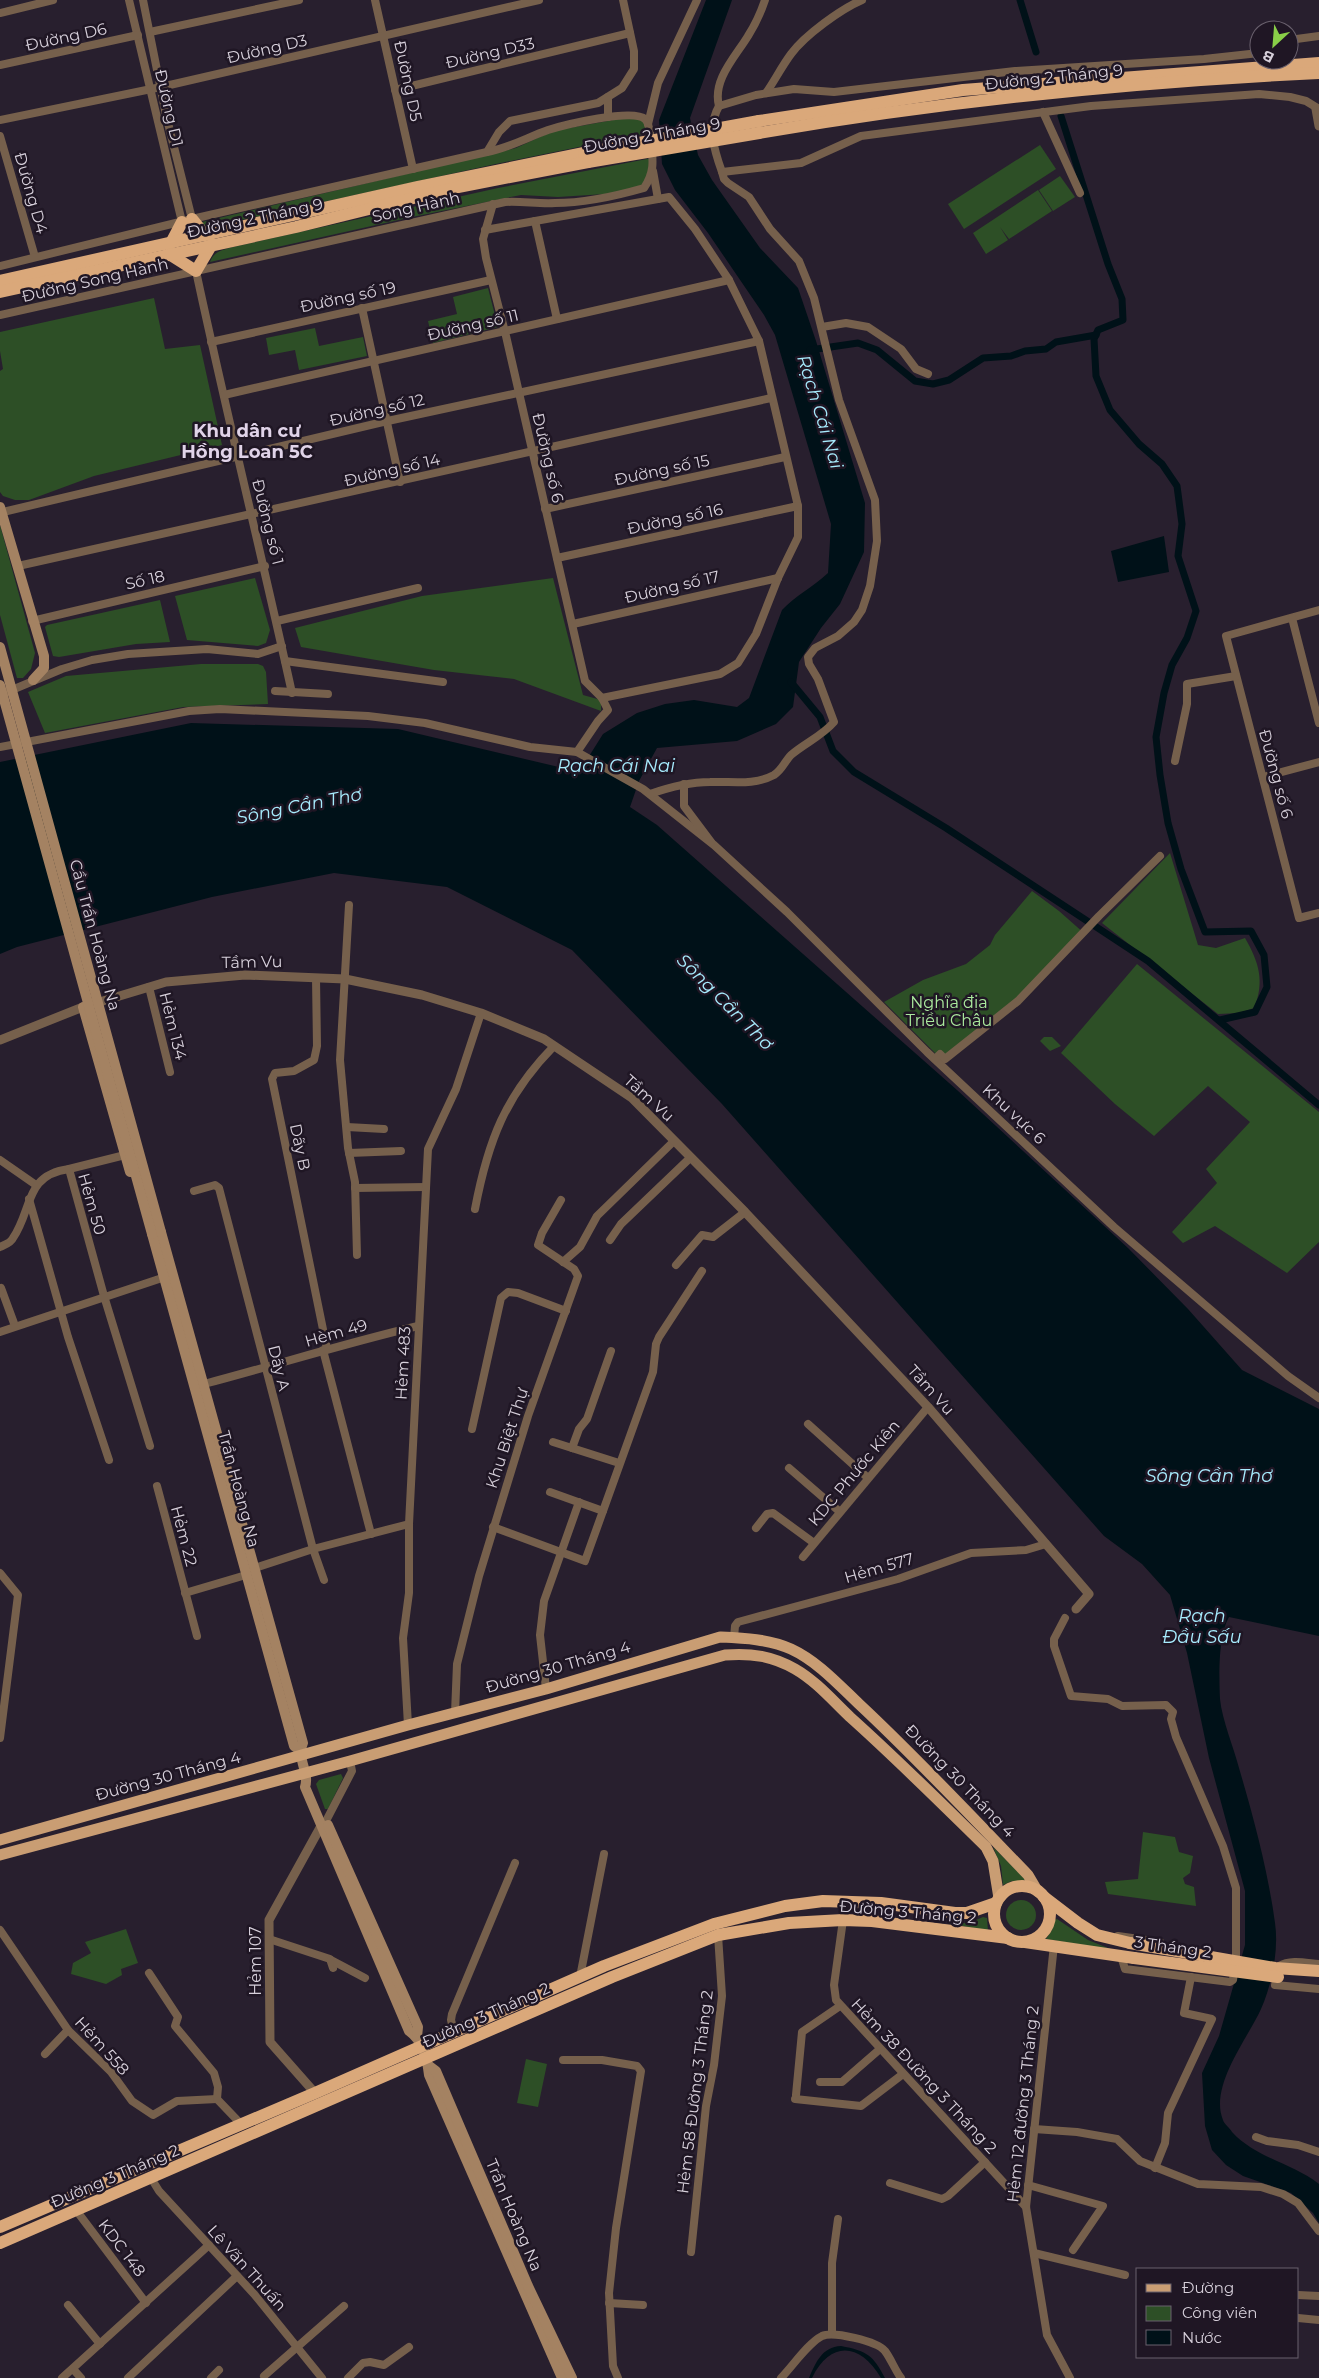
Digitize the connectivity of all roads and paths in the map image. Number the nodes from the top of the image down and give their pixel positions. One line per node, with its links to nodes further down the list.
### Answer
1 (53, 0): 11 (street)
2 (129, 0): 14 (street, Đường D1)
3 (143, 0): 12 (street, Đường D1)
4 (299, 0): 12 (street)
5 (375, 0): 16 (street, Đường D5)
6 (538, 0): 16 (street, Đường D3)
7 (623, 0): 13 (street)
8 (697, 0): 37 (street)
9 (766, 0): 31 (street)
10 (862, 0): 28 (street)
11 (0, 13)
12 (150, 32): 25 (street, Đường D1)
13 (630, 34): 27 (street, Đường D33); 29 (street)
14 (138, 35): 21 (street, Đường D6); 26 (street, Đường D1)
15 (1319, 36): 17 (street)
16 (384, 37): 25 (street, Đường D3); 27 (street, Đường D5)
17 (1299, 39)
18 (1249, 54): 19 (street)
19 (1132, 63): 23 (street); 28 (street)
20 (1319, 63): 23 (highway, Đường 2 Tháng 9)
21 (0, 65)
22 (1319, 73): 24 (highway, Đường 2 Tháng 9)
23 (1133, 77): 39 (highway, Đường 2 Tháng 9)
24 (1198, 81): 30 (street); 39 (highway, Đường 2 Tháng 9)
25 (161, 87): 26 (street, Đường D3); 49 (street, Đường D1)
26 (149, 88): 36 (street, Đường D3); 49 (street, Đường D1)
27 (396, 90): 43 (street, Đường D5)
28 (766, 93): 31 (street)
29 (608, 97): 34 (street); 35 (street)
30 (1200, 98): 32 (street); 33 (street)
31 (718, 106): 45 (street)
32 (1318, 109): 38 (street)
33 (1042, 112): 45 (street); 46 (street)
34 (544, 114): 40 (street); 42 (street)
35 (608, 117): 37 (street); 40 (street)
36 (0, 120)
37 (648, 124): 44 (street)
38 (1319, 126)
39 (759, 127): 52 (highway, Đường 2 Tháng 9, bridge)
40 (549, 130): 42 (street)
41 (0, 136): 54 (street, Đường D4)
42 (488, 152): 43 (street)
43 (413, 169): 49 (street)
44 (653, 171): 47 (street); 48 (street, Song Hành)
45 (722, 172): 64 (street)
46 (1080, 193)
47 (658, 199): 50 (street); 58 (street)
48 (493, 204): 51 (street, Đường số 6); 56 (street, Song Hành)
49 (187, 220): 52 (highway); 53 (highway); 54 (street)
50 (535, 221): 51 (street); 63 (street)
51 (485, 230): 57 (street, Đường số 6)
52 (209, 240): 53 (highway, Đường 2 Tháng 9); 56 (highway)
53 (170, 248): 56 (highway); 59 (highway, Đường 2 Tháng 9); 60 (highway, Đường 2 Tháng 9)
54 (35, 257): 55 (street)
55 (0, 266)
56 (196, 271): 62 (street, Đường Song Hành); 67 (street, Đường số 1)
57 (491, 280): 61 (street, Đường số 19); 65 (street, Đường số 6)
58 (729, 280): 63 (street, Đường số 11); 66 (street)
59 (0, 281)
60 (0, 292)
61 (362, 308): 67 (street, Đường số 19); 68 (street)
62 (0, 315)
63 (557, 319): 65 (street, Đường số 11)
64 (823, 330): 69 (street); 110 (street)
65 (505, 332): 68 (street, Đường số 11); 70 (street, Đường số 6)
66 (759, 341): 70 (street, Đường số 12); 72 (street)
67 (211, 342): 71 (street, Đường số 1)
68 (374, 362): 71 (street, Đường số 11); 73 (street)
69 (928, 374)
70 (519, 392): 73 (street, Đường số 12); 74 (street, Đường số 6)
71 (224, 395): 75 (street, Đường số 1)
72 (771, 398): 74 (street, Đường số 14); 76 (street)
73 (388, 421): 75 (street, Đường số 12); 77 (street)
74 (532, 453): 77 (street, Đường số 14); 80 (street, Đường số 6)
75 (237, 456): 79 (street, Đường số 12); 81 (street, Đường số 1)
76 (785, 457): 78 (street); 80 (street, Đường số 15)
77 (400, 482): 81 (street, Đường số 14)
78 (798, 506): 82 (street, Đường số 16); 85 (street)
79 (1, 509): 83 (main road)
80 (545, 509): 82 (street, Đường số 6)
81 (252, 516): 83 (street, Đường số 14); 84 (street, Đường số 1)
82 (557, 558): 91 (street, Đường số 6)
83 (18, 566): 89 (main road)
84 (265, 566): 89 (street, Số 18); 90 (street, Đường số 1)
85 (778, 578): 91 (street, Đường số 17); 103 (street)
86 (418, 588): 90 (street)
87 (1319, 610): 88 (street)
88 (1292, 618): 95 (street, Đường số 6); 104 (street)
89 (32, 621): 96 (main road)
90 (276, 621): 92 (street, Đường số 1)
91 (572, 624): 103 (street, Đường số 6)
92 (282, 646): 94 (street, Đường số 1); 96 (street)
93 (0, 647): 143 (main road, Cầu Trần Hoàng Na, bridge)
94 (285, 661): 97 (street); 100 (street, Đường số 1)
95 (1236, 676): 107 (street); 109 (street, Đường số 6)
96 (33, 680): 101 (street)
97 (443, 682)
98 (0, 685): 143 (main road, Cầu Trần Hoàng Na, bridge)
99 (274, 691): 100 (street)
100 (292, 692): 102 (street)
101 (0, 694)
102 (328, 694)
103 (602, 698): 106 (street, Đường số 6)
104 (1319, 723)
105 (0, 747): 106 (street)
106 (577, 752): 111 (street, Khu vực 6)
107 (1175, 761)
108 (1319, 762): 109 (street)
109 (1262, 777): 115 (street, Đường số 6)
110 (684, 784): 111 (street); 112 (street)
111 (650, 794): 112 (street, Khu vực 6)
112 (714, 845): 124 (street, Khu vực 6)
113 (1160, 856): 124 (street)
114 (349, 905): 117 (street)
115 (1319, 913)
116 (316, 978): 117 (street, Tầm Vu); 118 (street, Tầm Vu); 158 (street, Dãy B)
117 (346, 979): 121 (street, Tầm Vu); 126 (street)
118 (149, 987): 119 (street, Tầm Vu); 125 (street, Hẻm 134)
119 (101, 1002): 120 (street, Tầm Vu); 143 (main road)
120 (83, 1007): 122 (street, Tầm Vu); 131 (main road)
121 (481, 1012): 123 (street, Tầm Vu); 136 (street, Hẻm 483)
122 (0, 1040)
123 (554, 1046): 128 (street, Tầm Vu); 141 (street)
124 (935, 1059): 162 (street, Khu vực 6)
125 (170, 1072)
126 (347, 1127): 127 (street); 130 (street)
127 (384, 1129)
128 (674, 1141): 132 (street, Tầm Vu); 147 (street)
129 (401, 1151): 130 (street)
130 (349, 1153): 137 (street)
131 (125, 1155): 134 (street); 143 (main road)
132 (690, 1158): 142 (street, Tầm Vu); 144 (street)
133 (0, 1160): 135 (street)
134 (69, 1169): 135 (street, Hẻm 50); 152 (street, Hẻm 50)
135 (36, 1185): 139 (street, Hẻm 50)
136 (426, 1187): 137 (street); 156 (street, Hẻm 483)
137 (355, 1188): 146 (street)
138 (194, 1191): 160 (street, Dãy A)
139 (29, 1199): 145 (street, Hẻm 50); 153 (street)
140 (561, 1200): 147 (street, Khu Biệt Thự)
141 (475, 1209)
142 (745, 1212): 148 (street); 163 (street, Tầm Vu)
143 (158, 1238): 150 (main road, Trần Hoàng Na); 161 (main road, Trần Hoàng Na)
144 (610, 1240)
145 (0, 1247)
146 (358, 1255)
147 (563, 1262): 154 (street, Khu Biệt Thự)
148 (676, 1265)
149 (702, 1270): 170 (street)
150 (165, 1277): 152 (street); 161 (main road, Trần Hoàng Na)
151 (1, 1288): 155 (street)
152 (104, 1296): 153 (street); 167 (street, Hẻm 50)
153 (62, 1311): 155 (street); 169 (street)
154 (566, 1311): 165 (street); 179 (street, Khu Biệt Thự)
155 (15, 1326): 157 (street)
156 (418, 1326): 158 (street, Hèm 49); 178 (street, Hẻm 483)
157 (0, 1332)
158 (325, 1350): 160 (street, Hèm 49); 181 (street, Dãy B)
159 (611, 1350): 168 (street)
160 (265, 1368): 161 (street, Hèm 49); 184 (street, Dãy A)
161 (200, 1385): 187 (main road, Trần Hoàng Na); 189 (main road, Trần Hoàng Na)
162 (1319, 1398)
163 (928, 1407): 172 (street, KDC Phước Kiên); 183 (street, Tầm Vu)
164 (808, 1424): 172 (street)
165 (472, 1428)
166 (554, 1442): 168 (street)
167 (150, 1446)
168 (572, 1448): 170 (street)
169 (110, 1460)
170 (619, 1463): 176 (street)
171 (789, 1468): 177 (street)
172 (868, 1478): 177 (street, KDC Phước Kiên)
173 (157, 1486): 191 (street, Hẻm 22)
174 (550, 1492): 175 (street)
175 (578, 1502): 176 (street); 185 (street)
176 (603, 1511): 185 (street)
177 (840, 1512): 182 (street, KDC Phước Kiên)
178 (409, 1524): 181 (street); 198 (street, Hẻm 483)
179 (493, 1527): 185 (street); 197 (street, Khu Biệt Thự)
180 (756, 1528): 182 (street)
181 (371, 1534): 184 (street)
182 (814, 1543): 186 (street, KDC Phước Kiên)
183 (1046, 1544): 192 (street, Tầm Vu); 195 (street, Hẻm 577)
184 (313, 1549): 187 (street); 190 (street, Dãy A)
185 (561, 1552): 196 (street)
186 (802, 1558)
187 (254, 1568): 202 (main road, Trần Hoàng Na)
188 (0, 1573): 200 (street)
189 (246, 1575): 191 (street, Hẻm 22); 202 (main road, Trần Hoàng Na)
190 (324, 1580)
191 (185, 1593): 194 (street, Hẻm 22)
192 (1076, 1609)
193 (1065, 1618): 221 (street)
194 (197, 1636)
195 (734, 1638): 196 (main road, Đường 30 Tháng 4); 199 (main road, Đường 30 Tháng 4)
196 (546, 1689): 197 (main road, Đường 30 Tháng 4)
197 (455, 1713): 198 (main road, Đường 30 Tháng 4)
198 (408, 1725): 202 (main road, Đường 30 Tháng 4)
199 (887, 1730): 201 (main road); 210 (main road, Đường 30 Tháng 4)
200 (0, 1738)
201 (877, 1740): 203 (main road, Đường 30 Tháng 4); 211 (main road, Đường 30 Tháng 4)
202 (300, 1753): 204 (main road, Trần Hoàng Na); 206 (main road, Đường 30 Tháng 4)
203 (350, 1761): 204 (main road, Đường 30 Tháng 4); 205 (street, Hẻm 107)
204 (306, 1777): 205 (main road, Trần Hoàng Na); 208 (main road, Đường 30 Tháng 4)
205 (323, 1824): 216 (street, Hẻm 107); 233 (main road, Trần Hoàng Na)
206 (0, 1840)
207 (604, 1854): 225 (street)
208 (0, 1855)
209 (515, 1863): 232 (street)
210 (1041, 1894): 211 (highway); 217 (highway, 3 Tháng 2); 218 (highway)
211 (997, 1901): 215 (highway); 225 (highway, Đường 3 Tháng 2)
212 (842, 1920): 214 (highway, Đường 3 Tháng 2); 215 (highway, Đường 3 Tháng 2); 230 (street, Hẻm 38 Đường 3 Tháng 2)
213 (0, 1930): 231 (street, Hẻm 558)
214 (718, 1935): 237 (highway, Đường 3 Tháng 2); 261 (street, Hẻm 58 Đường 3 Tháng 2)
215 (1008, 1938): 218 (highway)
216 (270, 1939): 227 (street); 240 (street, Hẻm 107)
217 (1113, 1939): 221 (street); 223 (highway, 3 Tháng 2, bridge)
218 (1023, 1941): 219 (highway, 3 Tháng 2)
219 (1054, 1945): 220 (highway, 3 Tháng 2); 243 (street, Hẻm 12 đường 3 Tháng 2)
220 (1121, 1956): 226 (street); 228 (highway, 3 Tháng 2, bridge)
221 (1236, 1958): 226 (street)
222 (1319, 1964): 229 (street)
223 (1319, 1971)
224 (149, 1973): 241 (street)
225 (580, 1977): 232 (highway, Đường 3 Tháng 2)
226 (1191, 1977): 247 (street)
227 (365, 1978)
228 (1319, 1978)
229 (1319, 1988)
230 (840, 2006): 234 (street, Hẻm 38 Đường 3 Tháng 2); 238 (street)
231 (68, 2030): 235 (street); 241 (street, Hẻm 558)
232 (454, 2032): 233 (highway, Đường 3 Tháng 2)
233 (419, 2042): 237 (main road, Trần Hoàng Na); 240 (highway, Đường 3 Tháng 2)
234 (880, 2049): 238 (street, Hẻm 38 Đường 3 Tháng 2); 239 (street)
235 (46, 2054)
236 (563, 2060): 268 (street)
237 (427, 2062): 248 (highway, Đường 3 Tháng 2); 287 (main road, Trần Hoàng Na); 288 (main road, Trần Hoàng Na)
238 (904, 2074): 246 (street, Hẻm 38 Đường 3 Tháng 2)
239 (820, 2082)
240 (315, 2093): 242 (highway, Đường 3 Tháng 2)
241 (217, 2099): 242 (street)
242 (240, 2123): 253 (highway, Đường 3 Tháng 2)
243 (1034, 2130): 247 (street); 250 (street, Hẻm 12 đường 3 Tháng 2)
244 (1256, 2137): 245 (street)
245 (1319, 2152)
246 (984, 2162): 249 (street); 251 (street, Hẻm 38 Đường 3 Tháng 2)
247 (1155, 2168): 257 (street)
248 (151, 2178): 252 (highway, Đường 3 Tháng 2); 259 (street, Lê Văn Thuấn)
249 (890, 2183)
250 (1028, 2185): 251 (street, Hẻm 12 đường 3 Tháng 2); 260 (street)
251 (1026, 2207): 262 (street, Hẻm 12 đường 3 Tháng 2)
252 (76, 2210): 256 (highway, Đường 3 Tháng 2); 267 (street, KDC 148)
253 (32, 2213): 255 (highway, Đường 3 Tháng 2); 256 (highway)
254 (838, 2218): 274 (street)
255 (2, 2226): 258 (highway)
256 (38, 2226): 258 (highway, Đường 3 Tháng 2)
257 (1319, 2231)
258 (5, 2241)
259 (209, 2245): 264 (street, Lê Văn Thuấn); 267 (street)
260 (1073, 2250)
261 (691, 2252)
262 (1034, 2253): 263 (street); 292 (street, Hẻm 12 đường 3 Tháng 2)
263 (1126, 2275)
264 (237, 2276): 276 (street, Lê Văn Thuấn); 283 (street)
265 (1299, 2295): 266 (street)
266 (1319, 2296)
267 (146, 2302): 275 (street)
268 (609, 2303): 270 (street); 289 (street)
269 (68, 2305): 275 (street)
270 (643, 2305)
271 (344, 2306): 276 (street)
272 (1299, 2318): 273 (street)
273 (1319, 2320)
274 (832, 2334): 290 (street); 291 (street)
275 (100, 2344): 278 (street)
276 (298, 2346): 280 (street); 285 (street, Lê Văn Thuấn)
277 (410, 2347): 286 (street)
278 (73, 2369): 281 (street); 282 (street)
279 (219, 2370): 284 (street)
280 (264, 2376)
281 (62, 2378)
282 (81, 2378)
283 (128, 2378)
284 (211, 2378)
285 (322, 2378)
286 (348, 2378)
287 (562, 2378)
288 (572, 2378)
289 (618, 2378)
290 (781, 2378)
291 (901, 2378)
292 (1070, 2378)

